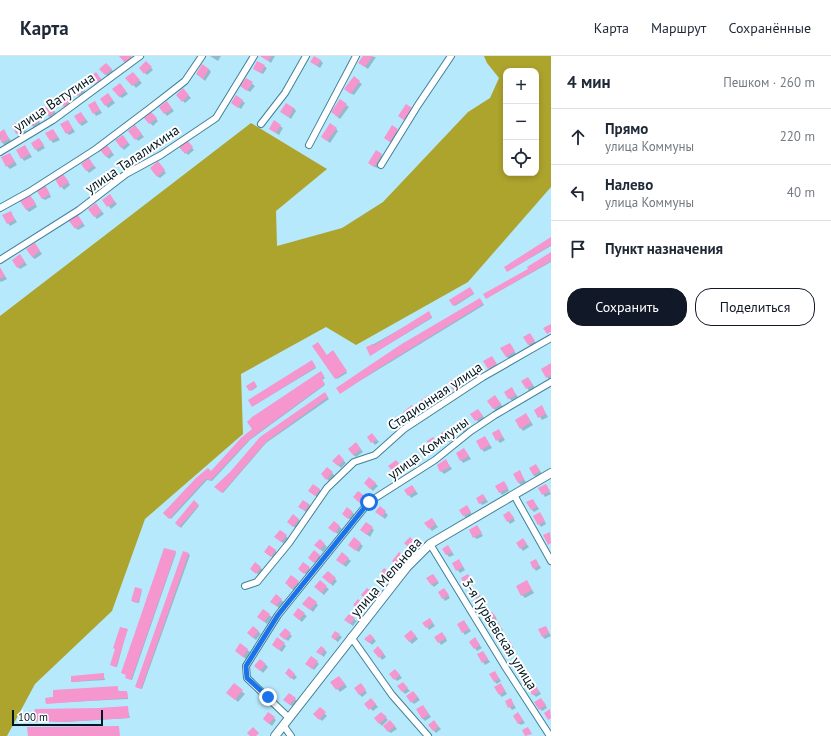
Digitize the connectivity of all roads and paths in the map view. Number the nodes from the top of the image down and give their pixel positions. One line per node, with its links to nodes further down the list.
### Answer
1 (140, 56): 9 (street, улица Ватутина)
2 (202, 56): 11 (street)
3 (254, 56): 12 (street, улица Талалихина)
4 (306, 56): 7 (street)
5 (356, 56): 8 (street)
6 (450, 56): 10 (street)
7 (261, 124)
8 (309, 145)
9 (0, 152)
10 (381, 165)
11 (0, 208)
12 (0, 260)
13 (551, 338): 19 (street, Стадионная улица)
14 (551, 382): 21 (street, улица Коммуны)
15 (551, 473): 16 (main road, улица Мельнова)
16 (514, 495): 17 (main road, улица Мельнова); 18 (street)
17 (430, 544): 20 (main road, улица Мельнова); 26 (street, 3-я Гурьевская улица)
18 (551, 561)
19 (245, 586)
20 (351, 637): 21 (main road, улица Мельнова); 25 (street)
21 (288, 717): 22 (main road, улица Мельнова)
22 (283, 725): 23 (main road, улица Мельнова); 24 (street)
23 (275, 736)
24 (291, 736)
25 (428, 736)
26 (550, 736)

